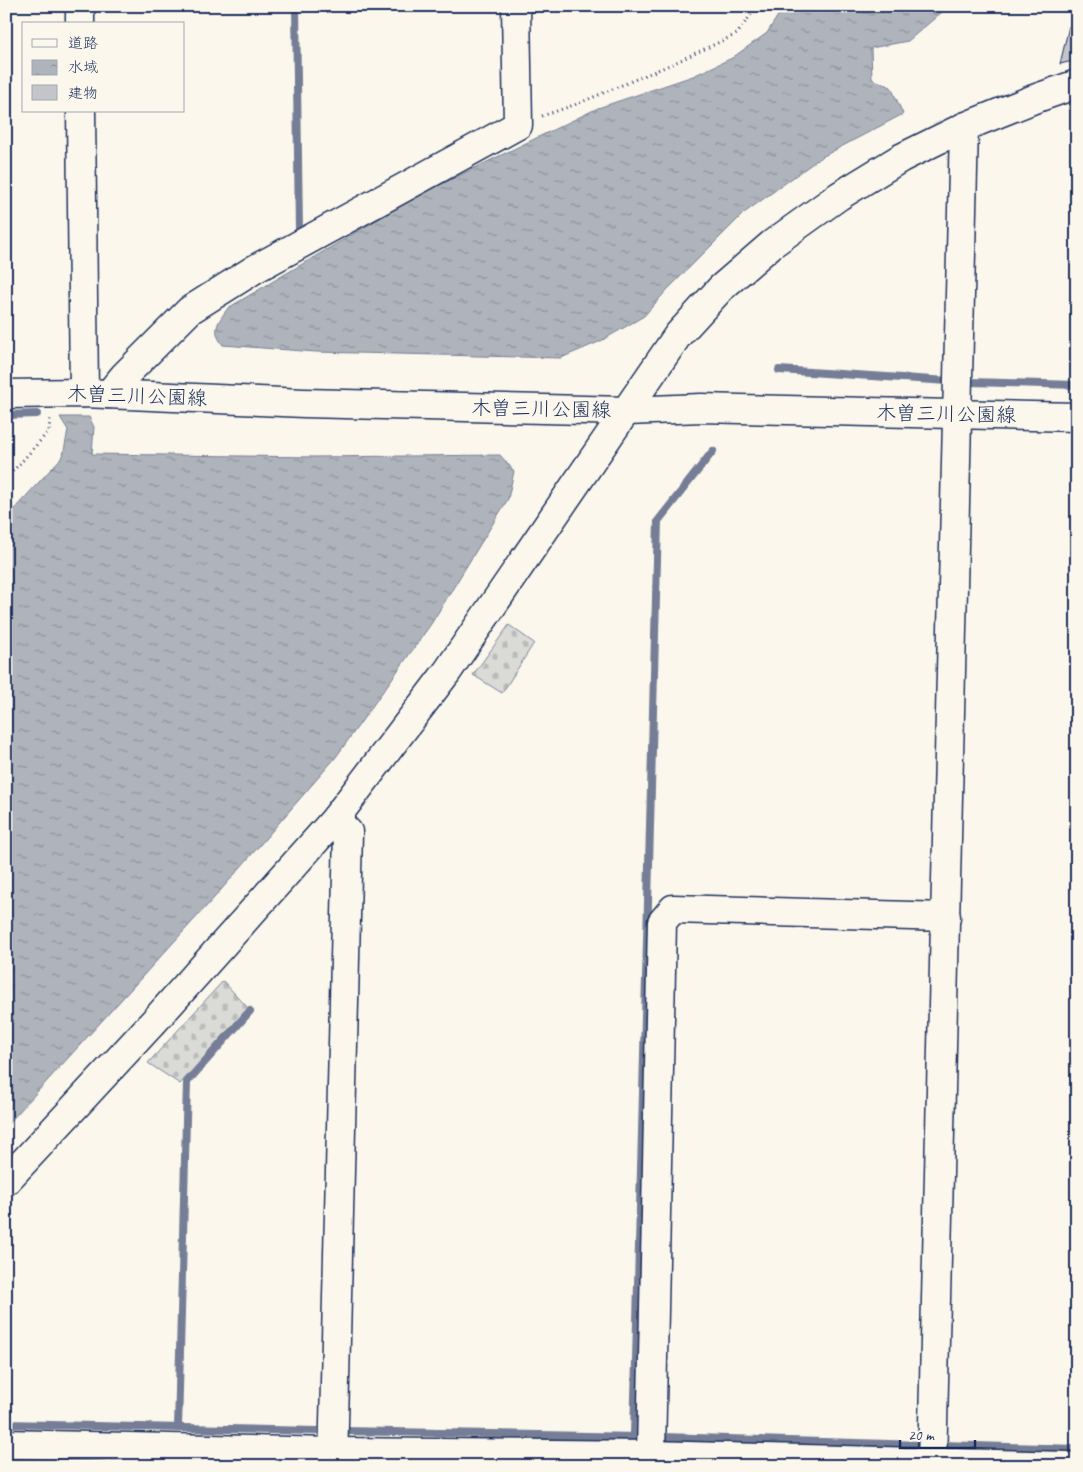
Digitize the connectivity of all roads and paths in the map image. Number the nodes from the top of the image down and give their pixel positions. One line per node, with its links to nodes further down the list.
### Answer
1 (80, 6): 4 (street)
2 (516, 6): 7 (street)
3 (756, 6): 7 (path)
4 (80, 22)
5 (1077, 84): 8 (street)
6 (81, 112): 11 (street)
7 (518, 125): 11 (street)
8 (964, 127): 12 (street); 13 (street)
9 (6, 394): 10 (street, 木曽三川公園線)
10 (52, 394): 11 (street, 木曽三川公園線); 15 (path)
11 (97, 394): 12 (street, 木曽三川公園線)
12 (626, 411): 13 (street, 木曽三川公園線); 16 (street)
13 (958, 414): 14 (street, 木曽三川公園線); 17 (street)
14 (1077, 417)
15 (6, 479)
16 (335, 819): 18 (street); 21 (street)
17 (946, 916): 20 (street); 22 (street)
18 (6, 1181)
19 (6, 1444): 21 (street)
20 (651, 1455): 21 (street); 22 (street)
21 (333, 1459)
22 (932, 1464): 23 (street)
23 (1067, 1466)

